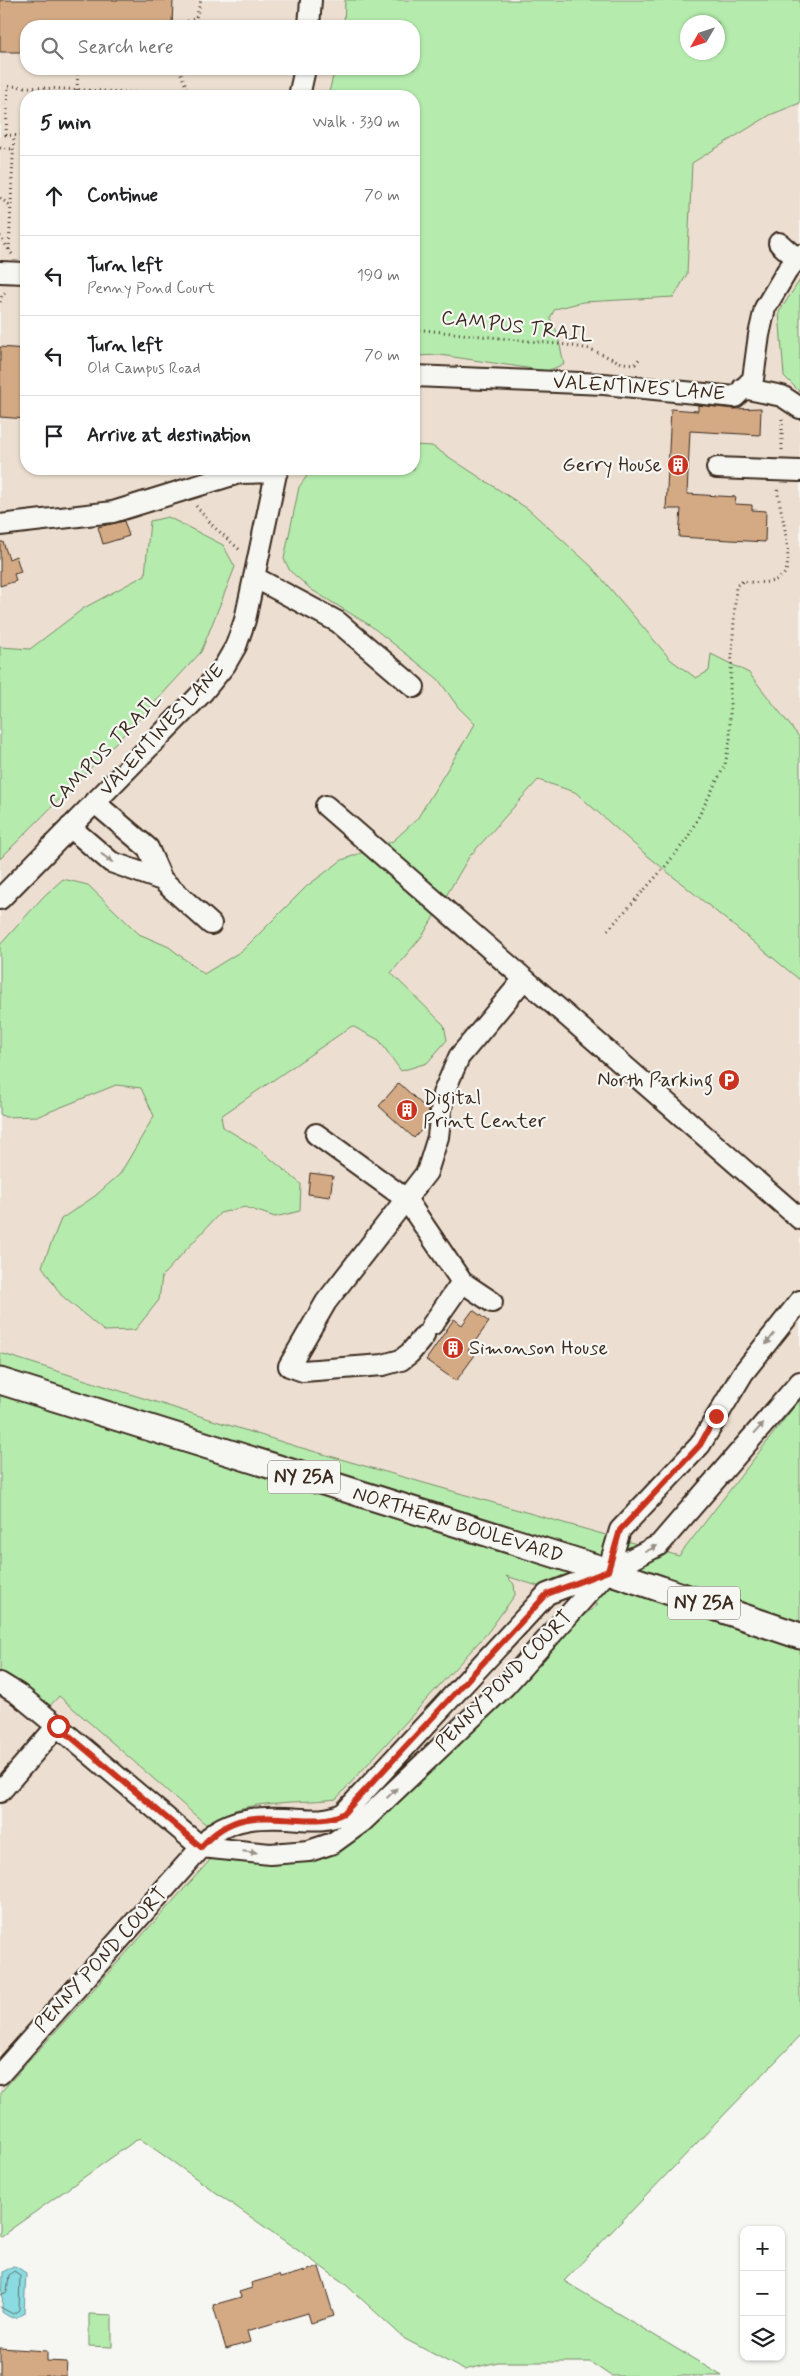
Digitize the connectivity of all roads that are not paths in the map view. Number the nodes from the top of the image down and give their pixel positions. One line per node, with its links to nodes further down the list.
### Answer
1 (311, 0): 2 (street)
2 (309, 20)
3 (304, 75): 4 (street)
4 (300, 90)
5 (779, 243): 6 (street)
6 (798, 257): 10 (street, VALENTINES LANE)
7 (0, 272): 8 (street)
8 (20, 273)
9 (420, 376): 10 (street, VALENTINES LANE)
10 (743, 388): 11 (street)
11 (800, 408)
12 (717, 468): 13 (street)
13 (800, 472)
14 (233, 475): 16 (street)
15 (276, 475): 17 (street, VALENTINES LANE)
16 (0, 525)
17 (254, 577): 18 (street); 19 (street, VALENTINES LANE)
18 (414, 688)
19 (94, 802): 21 (street, VALENTINES LANE); 22 (street)
20 (326, 806): 25 (street)
21 (70, 826): 22 (street, one-way to 22); 23 (street, VALENTINES LANE)
22 (162, 880): 24 (street)
23 (0, 899)
24 (211, 924)
25 (524, 979): 27 (street); 28 (street)
26 (316, 1134): 27 (street)
27 (406, 1199): 29 (street); 29 (street)
28 (800, 1219)
29 (462, 1282): 31 (street)
30 (800, 1301): 34 (street, one-way to 34)
31 (492, 1302)
32 (0, 1381): 34 (main road, NORTHERN BOULEVARD / NY 25A)
33 (800, 1382): 34 (street, one-way to 33)
34 (608, 1571): 35 (main road, NORTHERN BOULEVARD / NY 25A); 39 (street, PENNY POND COURT); 39 (street, PENNY POND COURT, one-way to 34)
35 (800, 1636)
36 (0, 1683): 37 (street)
37 (58, 1726): 38 (street); 39 (street)
38 (0, 1792)
39 (201, 1847): 40 (street, PENNY POND COURT)
40 (0, 2074)

